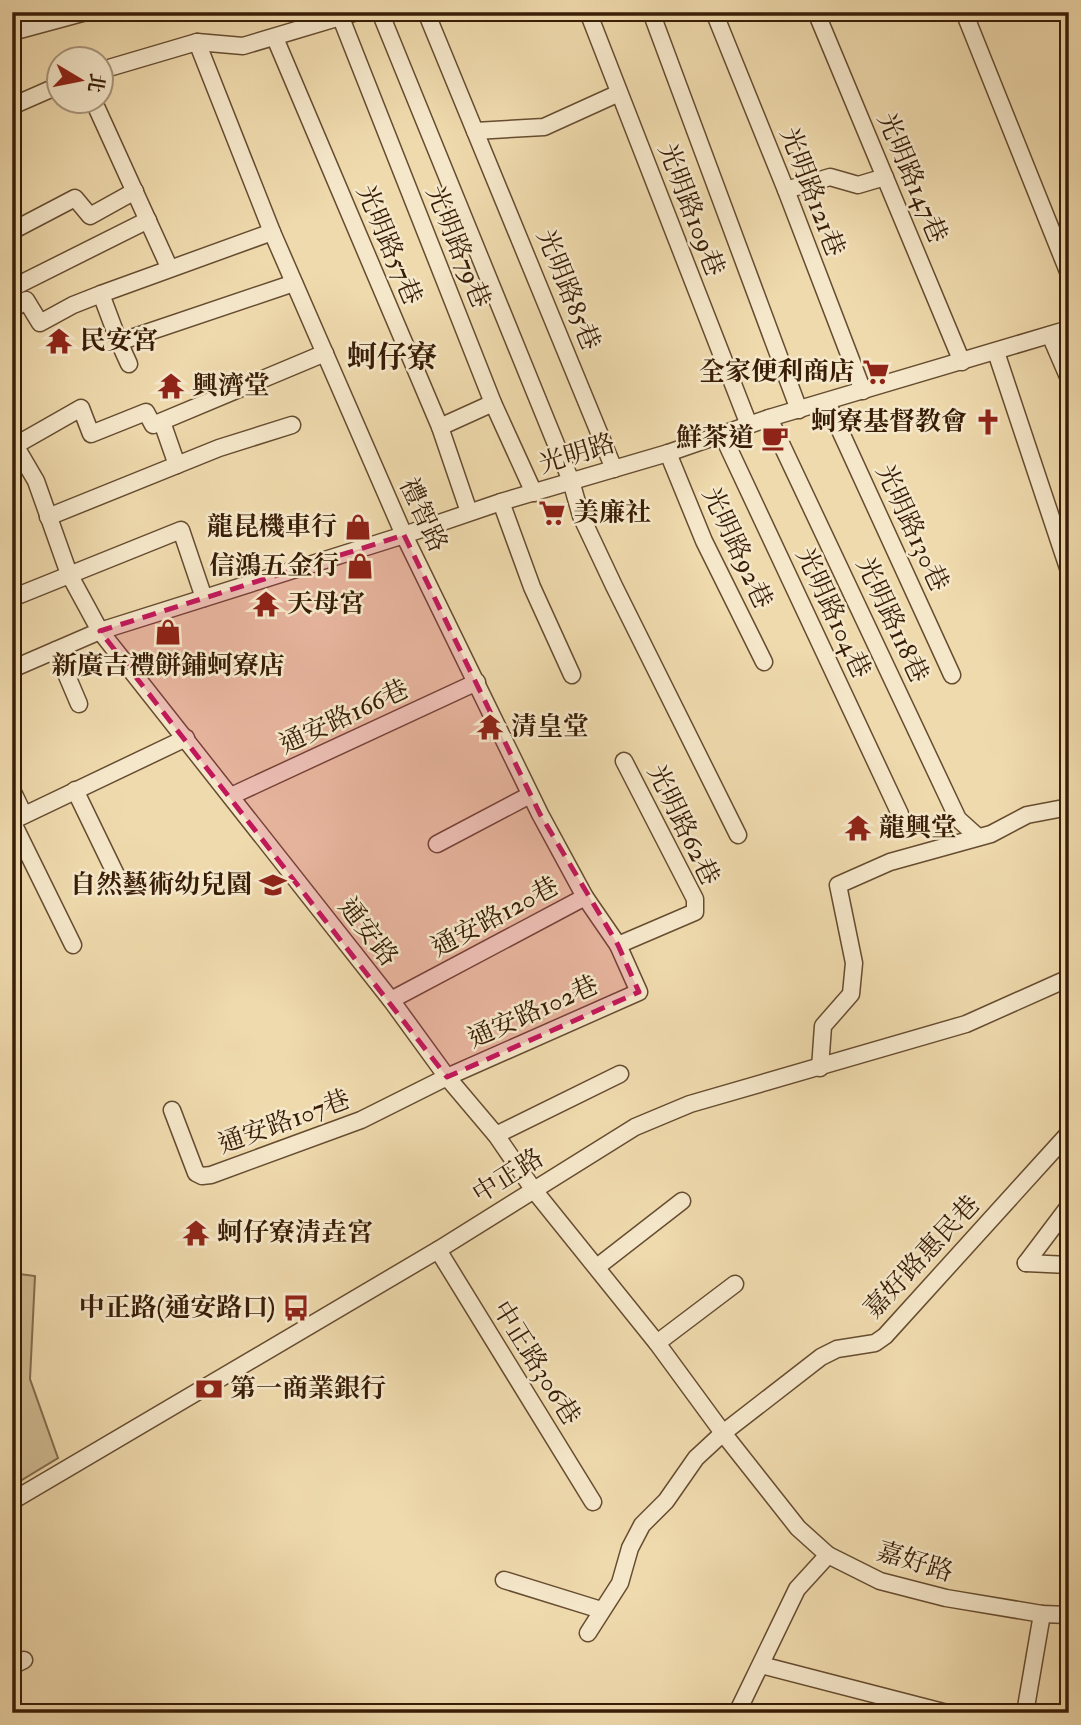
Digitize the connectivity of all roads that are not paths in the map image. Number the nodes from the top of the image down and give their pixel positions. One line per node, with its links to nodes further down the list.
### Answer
1 (86, 12): 10 (street)
2 (380, 12): 53 (street, 光明路79巷)
3 (426, 12): 18 (street, 光明路85巷)
4 (588, 12): 15 (street, 光明路109巷)
5 (651, 12): 42 (street)
6 (714, 12): 21 (street, 光明路121巷)
7 (816, 12): 19 (street, 光明路147巷)
8 (964, 12): 26 (street)
9 (349, 15): 11 (street); 41 (street, 光明路79巷)
10 (12, 32)
11 (275, 38): 12 (street); 47 (street, 光明路57巷)
12 (197, 42): 13 (street); 24 (street, 禮智路)
13 (116, 66)
14 (46, 91): 16 (street)
15 (619, 93): 18 (street); 46 (street, 光明路109巷)
16 (12, 106)
17 (100, 116): 20 (street)
18 (475, 131): 52 (street, 光明路85巷)
19 (885, 177): 21 (street); 36 (street, 光明路147巷)
20 (135, 191): 22 (street); 23 (street)
21 (786, 191): 39 (street, 光明路121巷)
22 (148, 220): 25 (street); 28 (street)
23 (12, 231)
24 (272, 232): 25 (street); 27 (street, 禮智路)
25 (169, 267): 29 (street)
26 (1069, 274)
27 (294, 282): 33 (street); 35 (street, 禮智路)
28 (12, 288)
29 (101, 294): 30 (street); 33 (street)
30 (12, 310)
31 (1069, 329): 32 (street, 光明路)
32 (1050, 335): 34 (street, 光明路); 38 (street)
33 (119, 342): 37 (street)
34 (996, 352): 36 (street, 光明路); 59 (street)
35 (325, 353): 44 (street); 58 (street, 禮智路)
36 (962, 362): 39 (street, 光明路)
37 (129, 364)
38 (1069, 379)
39 (863, 391): 40 (street, 光明路)
40 (827, 402): 42 (street, 光明路); 68 (street, 光明路130巷)
41 (493, 403): 47 (street); 54 (street, 光明路79巷)
42 (799, 410): 43 (street, 光明路)
43 (769, 418): 46 (street, 光明路); 81 (street, 光明路118巷)
44 (162, 422): 49 (street); 51 (street)
45 (292, 425): 51 (street)
46 (749, 425): 48 (street, 光明路)
47 (440, 427): 56 (street, 光明路57巷)
48 (722, 434): 50 (street, 光明路); 78 (street, 光明路104巷)
49 (14, 443): 57 (street, 通安路)
50 (668, 453): 52 (street, 光明路); 65 (street, 光明路92巷)
51 (177, 466): 57 (street)
52 (614, 469): 53 (street, 光明路)
53 (571, 481): 54 (street, 光明路); 80 (street, 光明路79巷)
54 (534, 493): 55 (street, 光明路)
55 (500, 502): 56 (street, 光明路); 67 (street)
56 (469, 512): 58 (street, 光明路)
57 (48, 517): 60 (street, 通安路)
58 (404, 535): 62 (street, 光明路); 69 (street, 禮智路)
59 (1069, 571)
60 (69, 574): 61 (street); 62 (street); 63 (street, 通安路)
61 (12, 598)
62 (204, 598): 63 (street, 光明路)
63 (100, 631): 64 (street, 光明路); 71 (street, 通安路)
64 (56, 650): 66 (street, 光明路); 70 (street)
65 (764, 662)
66 (12, 669)
67 (572, 675)
68 (953, 675)
69 (477, 682): 75 (street, 禮智路); 76 (street, 通安路166巷)
70 (79, 704)
71 (186, 738): 74 (street); 76 (street, 通安路)
72 (624, 761): 85 (street, 光明路62巷)
73 (12, 790): 79 (street)
74 (75, 790): 79 (street); 83 (street)
75 (530, 795): 82 (street); 84 (street, 禮智路)
76 (231, 796): 89 (street, 通安路)
77 (1069, 807): 81 (street)
78 (900, 814)
79 (16, 819): 86 (street)
80 (738, 835)
81 (978, 837): 90 (street)
82 (436, 844)
83 (121, 885)
84 (585, 897): 85 (street, 禮智路); 89 (street, 通安路120巷)
85 (618, 944): 88 (street, 禮智路)
86 (74, 945)
87 (1069, 978): 90 (street, 中正路)
88 (639, 992): 92 (street, 通安路102巷)
89 (391, 1000): 92 (street, 通安路)
90 (820, 1068): 96 (street, 中正路)
91 (620, 1074): 95 (street)
92 (447, 1077): 93 (street, 通安路107巷); 95 (street, 通安路)
93 (172, 1110)
94 (1069, 1133): 104 (street, 嘉好路惠民巷)
95 (495, 1135): 96 (street, 通安路)
96 (533, 1189): 99 (street, 中正路); 101 (street, 通安路)
97 (682, 1201): 101 (street)
98 (1069, 1206): 100 (street)
99 (438, 1250): 105 (street, 中正路); 106 (street, 中正路306巷)
100 (1069, 1265)
101 (597, 1266): 103 (street, 通安路)
102 (735, 1284): 103 (street)
103 (656, 1343): 104 (street, 通安路)
104 (723, 1433): 107 (street, 嘉好路); 109 (street, 嘉好路惠民巷)
105 (12, 1501)
106 (593, 1502)
107 (828, 1555): 110 (street, 嘉好路); 113 (street)
108 (504, 1580): 109 (street)
109 (601, 1610): 112 (street, 嘉好路惠民巷)
110 (1042, 1614): 111 (street, 嘉好路); 116 (street)
111 (1069, 1615)
112 (588, 1633)
113 (761, 1665): 114 (street); 115 (street)
114 (737, 1713)
115 (947, 1713)
116 (1025, 1713)

